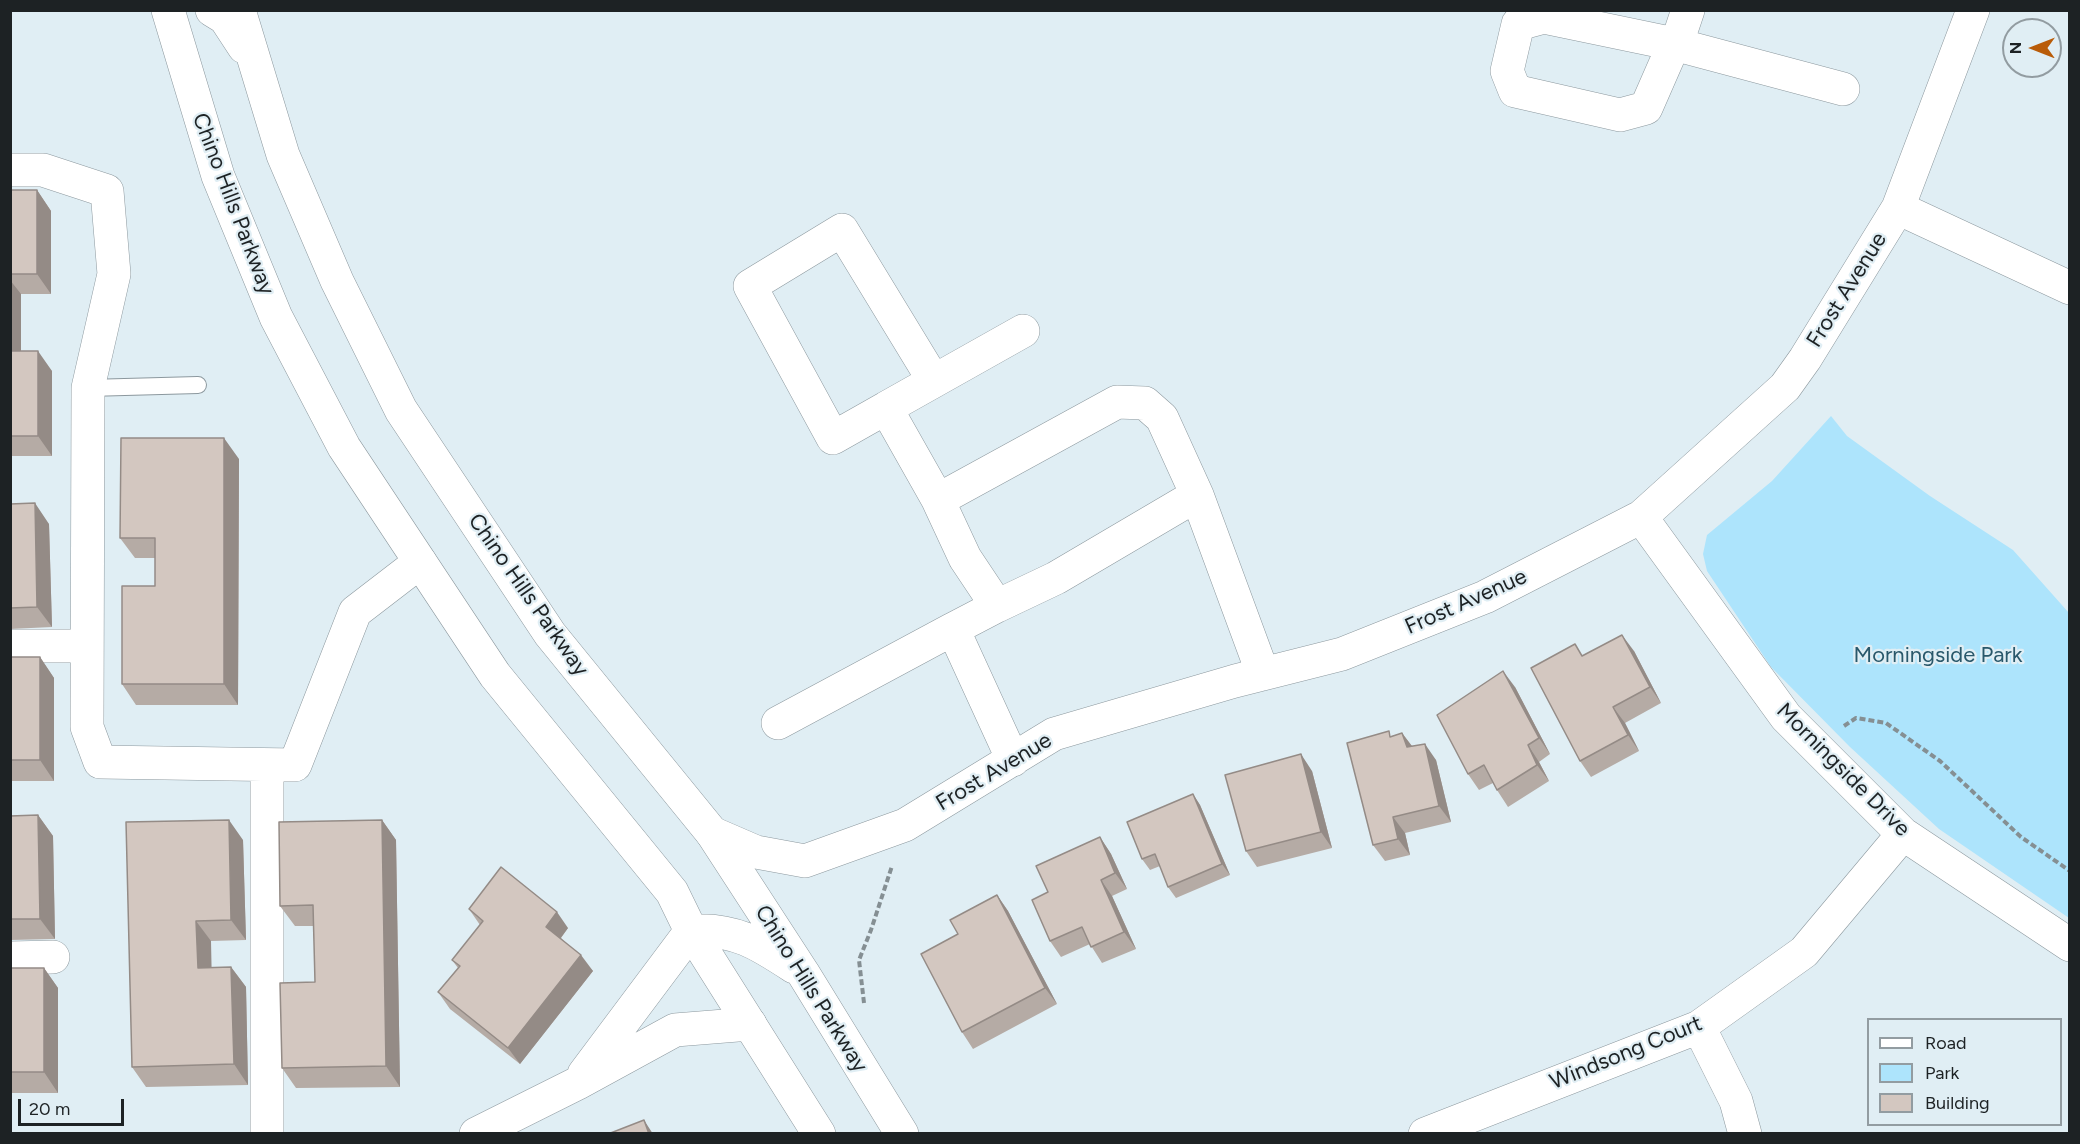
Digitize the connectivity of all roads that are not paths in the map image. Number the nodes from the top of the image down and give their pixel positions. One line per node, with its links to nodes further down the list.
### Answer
1 (168, 10): 20 (street, Chino Hills Parkway)
2 (212, 10): 7 (street)
3 (239, 10): 7 (street, Chino Hills Parkway)
4 (1688, 10): 6 (street)
5 (1973, 10): 10 (street, Frost Avenue)
6 (1674, 44): 6 (street); 8 (street)
7 (255, 64): 29 (street, Chino Hills Parkway)
8 (1843, 89)
9 (10, 170): 15 (street)
10 (1898, 208): 11 (street); 19 (street, Frost Avenue)
11 (2070, 288)
12 (1023, 331): 13 (street)
13 (934, 381): 16 (street); 16 (street)
14 (198, 384): 15 (lane)
15 (88, 388): 24 (street)
16 (886, 408): 18 (street)
17 (1197, 495): 18 (street); 21 (street); 25 (street)
18 (938, 500): 21 (street)
19 (1641, 517): 25 (street, Frost Avenue); 30 (street, Morningside Drive)
20 (420, 562): 28 (street); 31 (street, Chino Hills Parkway)
21 (997, 606): 22 (street)
22 (953, 629): 26 (street); 27 (street)
23 (10, 646): 24 (street)
24 (87, 646): 28 (street)
25 (1263, 674): 27 (street, Frost Avenue)
26 (777, 723)
27 (1013, 760): 29 (street, Frost Avenue)
28 (267, 765): 39 (street)
29 (712, 833): 35 (street, Chino Hills Parkway)
30 (1903, 834): 32 (street, Morningside Drive); 37 (street, Windsong Court)
31 (691, 931): 35 (street); 36 (street, Chino Hills Parkway); 38 (street)
32 (2070, 945)
33 (10, 957): 34 (street)
34 (53, 957)
35 (803, 973): 42 (street, Chino Hills Parkway)
36 (750, 1024): 38 (street); 41 (street, Chino Hills Parkway)
37 (1699, 1027): 43 (street, Windsong Court); 44 (street)
38 (578, 1083): 40 (street)
39 (267, 1134)
40 (476, 1134)
41 (819, 1134)
42 (902, 1134)
43 (1425, 1134)
44 (1745, 1134)

